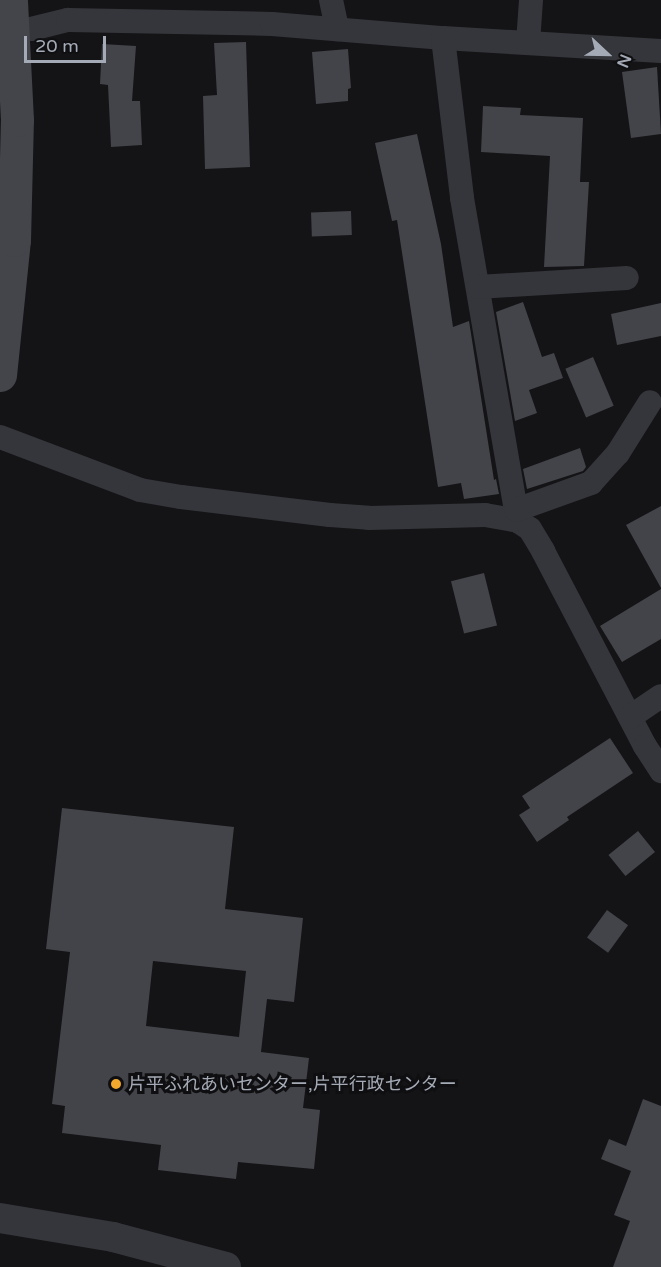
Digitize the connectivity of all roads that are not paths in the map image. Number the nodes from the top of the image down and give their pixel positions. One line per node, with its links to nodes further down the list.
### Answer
1 (331, 0): 4 (street)
2 (531, 0): 6 (street)
3 (8, 20): 4 (street); 10 (main road)
4 (337, 29): 5 (street)
5 (443, 38): 6 (street); 9 (street)
6 (528, 43): 7 (street)
7 (661, 51)
8 (627, 278): 9 (street)
9 (478, 287): 13 (street)
10 (0, 375)
11 (650, 402): 13 (street)
12 (0, 437): 13 (street)
13 (517, 515): 15 (street)
14 (661, 696): 15 (street)
15 (630, 717): 16 (street)
16 (661, 771)
17 (0, 1218): 18 (street)
18 (226, 1267)

